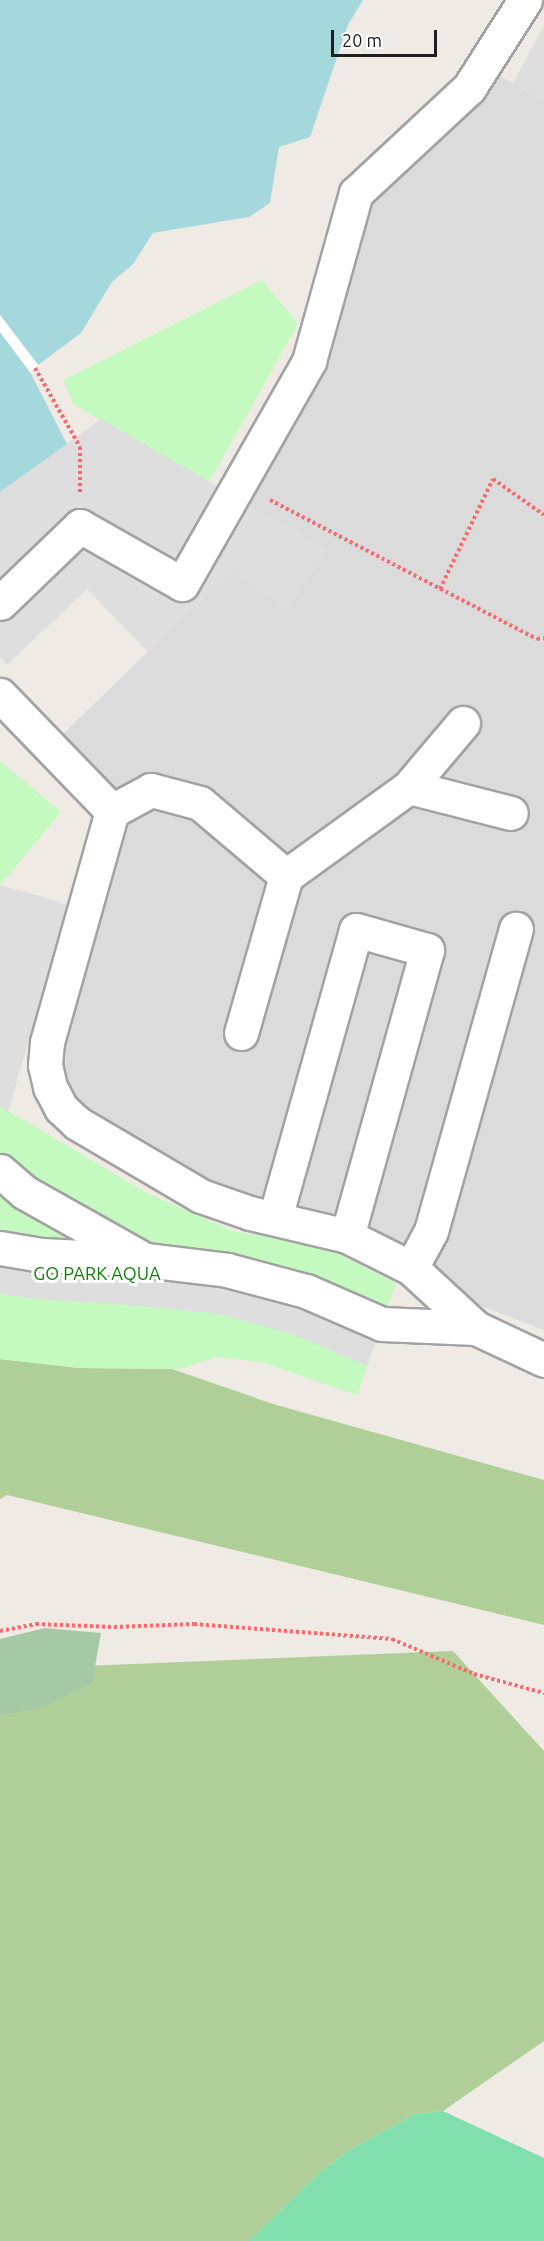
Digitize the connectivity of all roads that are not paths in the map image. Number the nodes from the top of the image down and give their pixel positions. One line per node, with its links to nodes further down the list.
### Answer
1 (525, 0): 2 (street)
2 (0, 603)
3 (0, 695): 6 (street)
4 (463, 723): 5 (street)
5 (410, 787): 7 (street); 8 (street)
6 (112, 811): 8 (street); 12 (street)
7 (511, 813)
8 (286, 876): 10 (street)
9 (516, 930): 16 (street)
10 (241, 1033)
11 (0, 1171): 15 (street)
12 (275, 1218): 13 (street); 13 (street)
13 (347, 1236): 16 (street)
14 (0, 1248): 15 (street)
15 (146, 1260): 17 (street)
16 (411, 1268): 17 (street)
17 (476, 1328): 18 (street)
18 (544, 1360)

